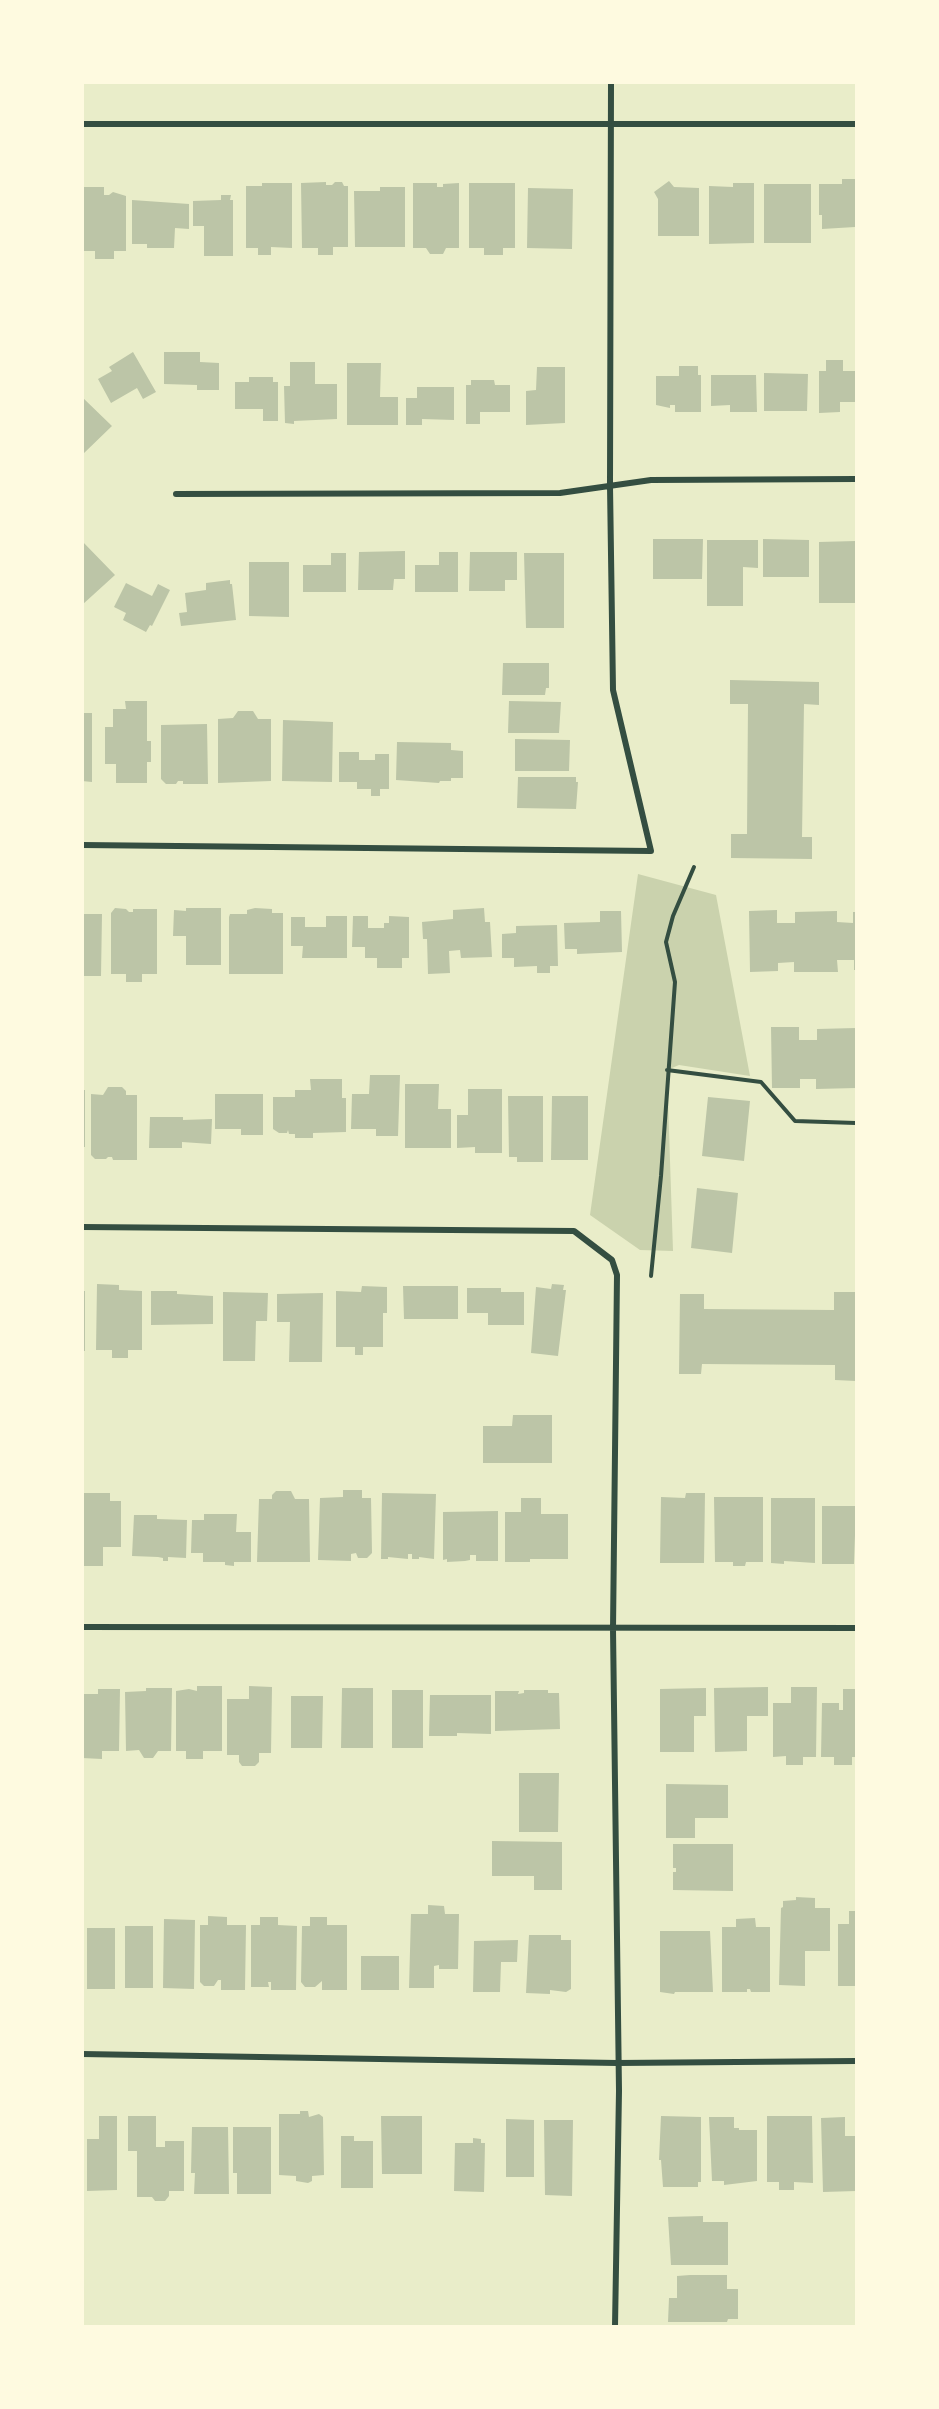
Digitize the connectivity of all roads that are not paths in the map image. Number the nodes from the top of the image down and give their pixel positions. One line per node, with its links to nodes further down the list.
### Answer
1 (611, 82): 4 (street)
2 (82, 124): 4 (street)
3 (856, 124): 4 (street)
4 (612, 125): 6 (street)
5 (856, 479): 6 (street)
6 (610, 486): 7 (street); 8 (street)
7 (176, 494)
8 (82, 844)
9 (82, 1227): 12 (street)
10 (82, 1627): 12 (street)
11 (856, 1628): 12 (street)
12 (613, 1629): 15 (street)
13 (82, 2054): 15 (street)
14 (856, 2061): 15 (street)
15 (617, 2063): 16 (street)
16 (615, 2326)

